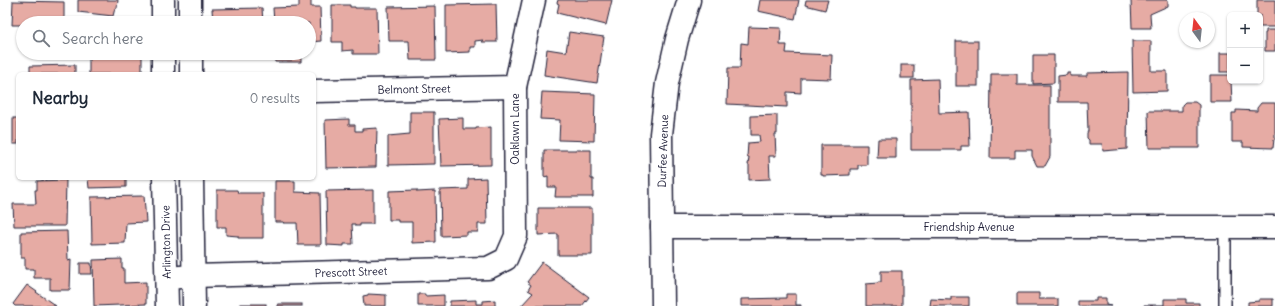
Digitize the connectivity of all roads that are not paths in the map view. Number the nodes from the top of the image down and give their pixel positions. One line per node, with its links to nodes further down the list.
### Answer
1 (163, 0): 5 (street)
2 (190, 0): 6 (street)
3 (534, 0): 11 (street, Oaklawn Lane)
4 (689, 0): 15 (street, Durfee Avenue)
5 (163, 16)
6 (190, 16)
7 (163, 60): 9 (street)
8 (190, 60): 10 (street)
9 (162, 72)
10 (191, 72)
11 (515, 87): 12 (street, Belmont Street); 18 (street, Oaklawn Lane)
12 (316, 91)
13 (164, 180): 20 (street, Arlington Drive)
14 (192, 180): 19 (street)
15 (662, 227): 16 (street, Friendship Avenue); 23 (street, Durfee Avenue)
16 (1224, 227): 17 (street, Friendship Avenue); 24 (lane)
17 (1275, 227)
18 (506, 259): 19 (street, Prescott Street)
19 (193, 276): 20 (street, Prescott Street); 22 (street)
20 (167, 278): 21 (street, Arlington Drive)
21 (167, 306)
22 (194, 306)
23 (663, 306)
24 (1225, 306)

